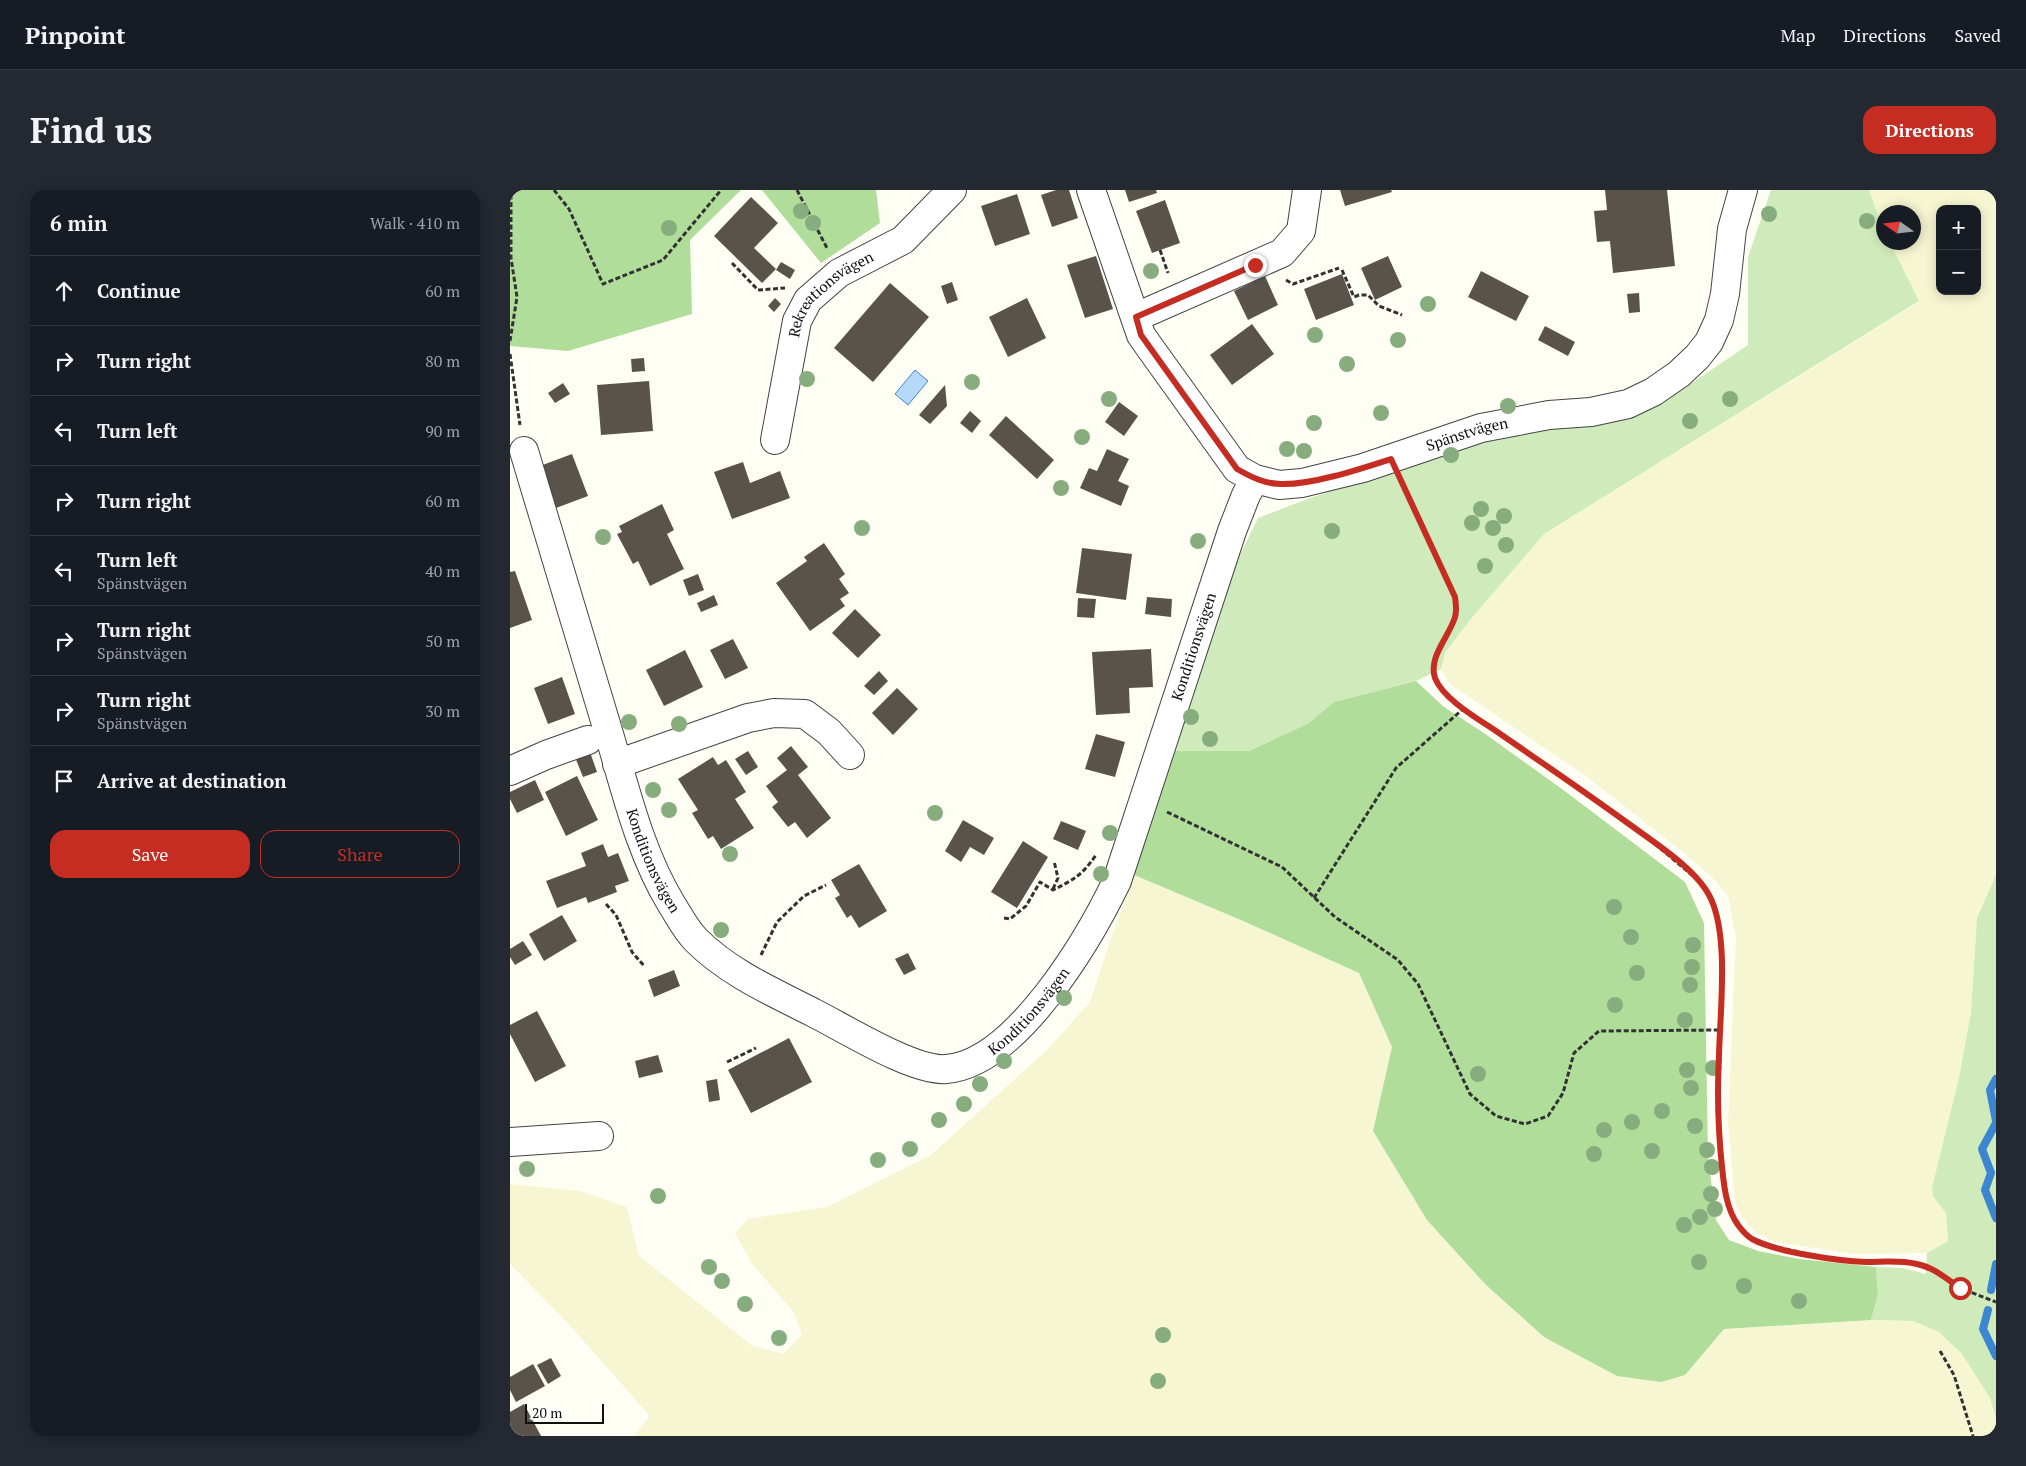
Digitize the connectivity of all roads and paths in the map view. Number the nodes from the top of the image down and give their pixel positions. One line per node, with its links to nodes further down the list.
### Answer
1 (511, 190): 15 (path)
2 (554, 190): 3 (path)
3 (721, 190)
4 (797, 190): 11 (path)
5 (952, 190): 11 (street, Rekreationsvägen)
6 (1091, 190): 14 (street, Spänstvägen)
7 (1307, 190): 14 (street)
8 (1744, 190): 19 (street, Spänstvägen)
9 (732, 263): 12 (path)
10 (1342, 270): 13 (path)
11 (839, 273): 12 (street, Rekreationsvägen)
12 (816, 293): 17 (street, Rekreationsvägen)
13 (1402, 315)
14 (1136, 317): 20 (street, Spänstvägen)
15 (510, 341)
16 (510, 354): 18 (path)
17 (776, 440)
18 (524, 451): 24 (street, Konditionsvägen)
19 (1391, 459): 20 (street, Spänstvägen); 21 (path)
20 (1255, 479): 26 (street, Konditionsvägen)
21 (1463, 709): 31 (path); 36 (path)
22 (588, 740): 25 (street)
23 (850, 755): 24 (street)
24 (617, 764): 35 (street, Konditionsvägen)
25 (510, 771)
26 (1144, 800): 31 (path); 35 (street, Konditionsvägen)
27 (1100, 848): 30 (path)
28 (1054, 862): 30 (path)
29 (826, 885): 35 (path)
30 (1053, 890): 33 (path)
31 (1314, 898): 36 (path)
32 (606, 904): 34 (path)
33 (1004, 918)
34 (645, 967)
35 (748, 978)
36 (1721, 1030): 41 (path)
37 (756, 1048): 38 (path)
38 (728, 1062)
39 (599, 1136): 40 (street)
40 (510, 1142)
41 (1996, 1302)
42 (1940, 1351): 43 (path)
43 (1973, 1436)

